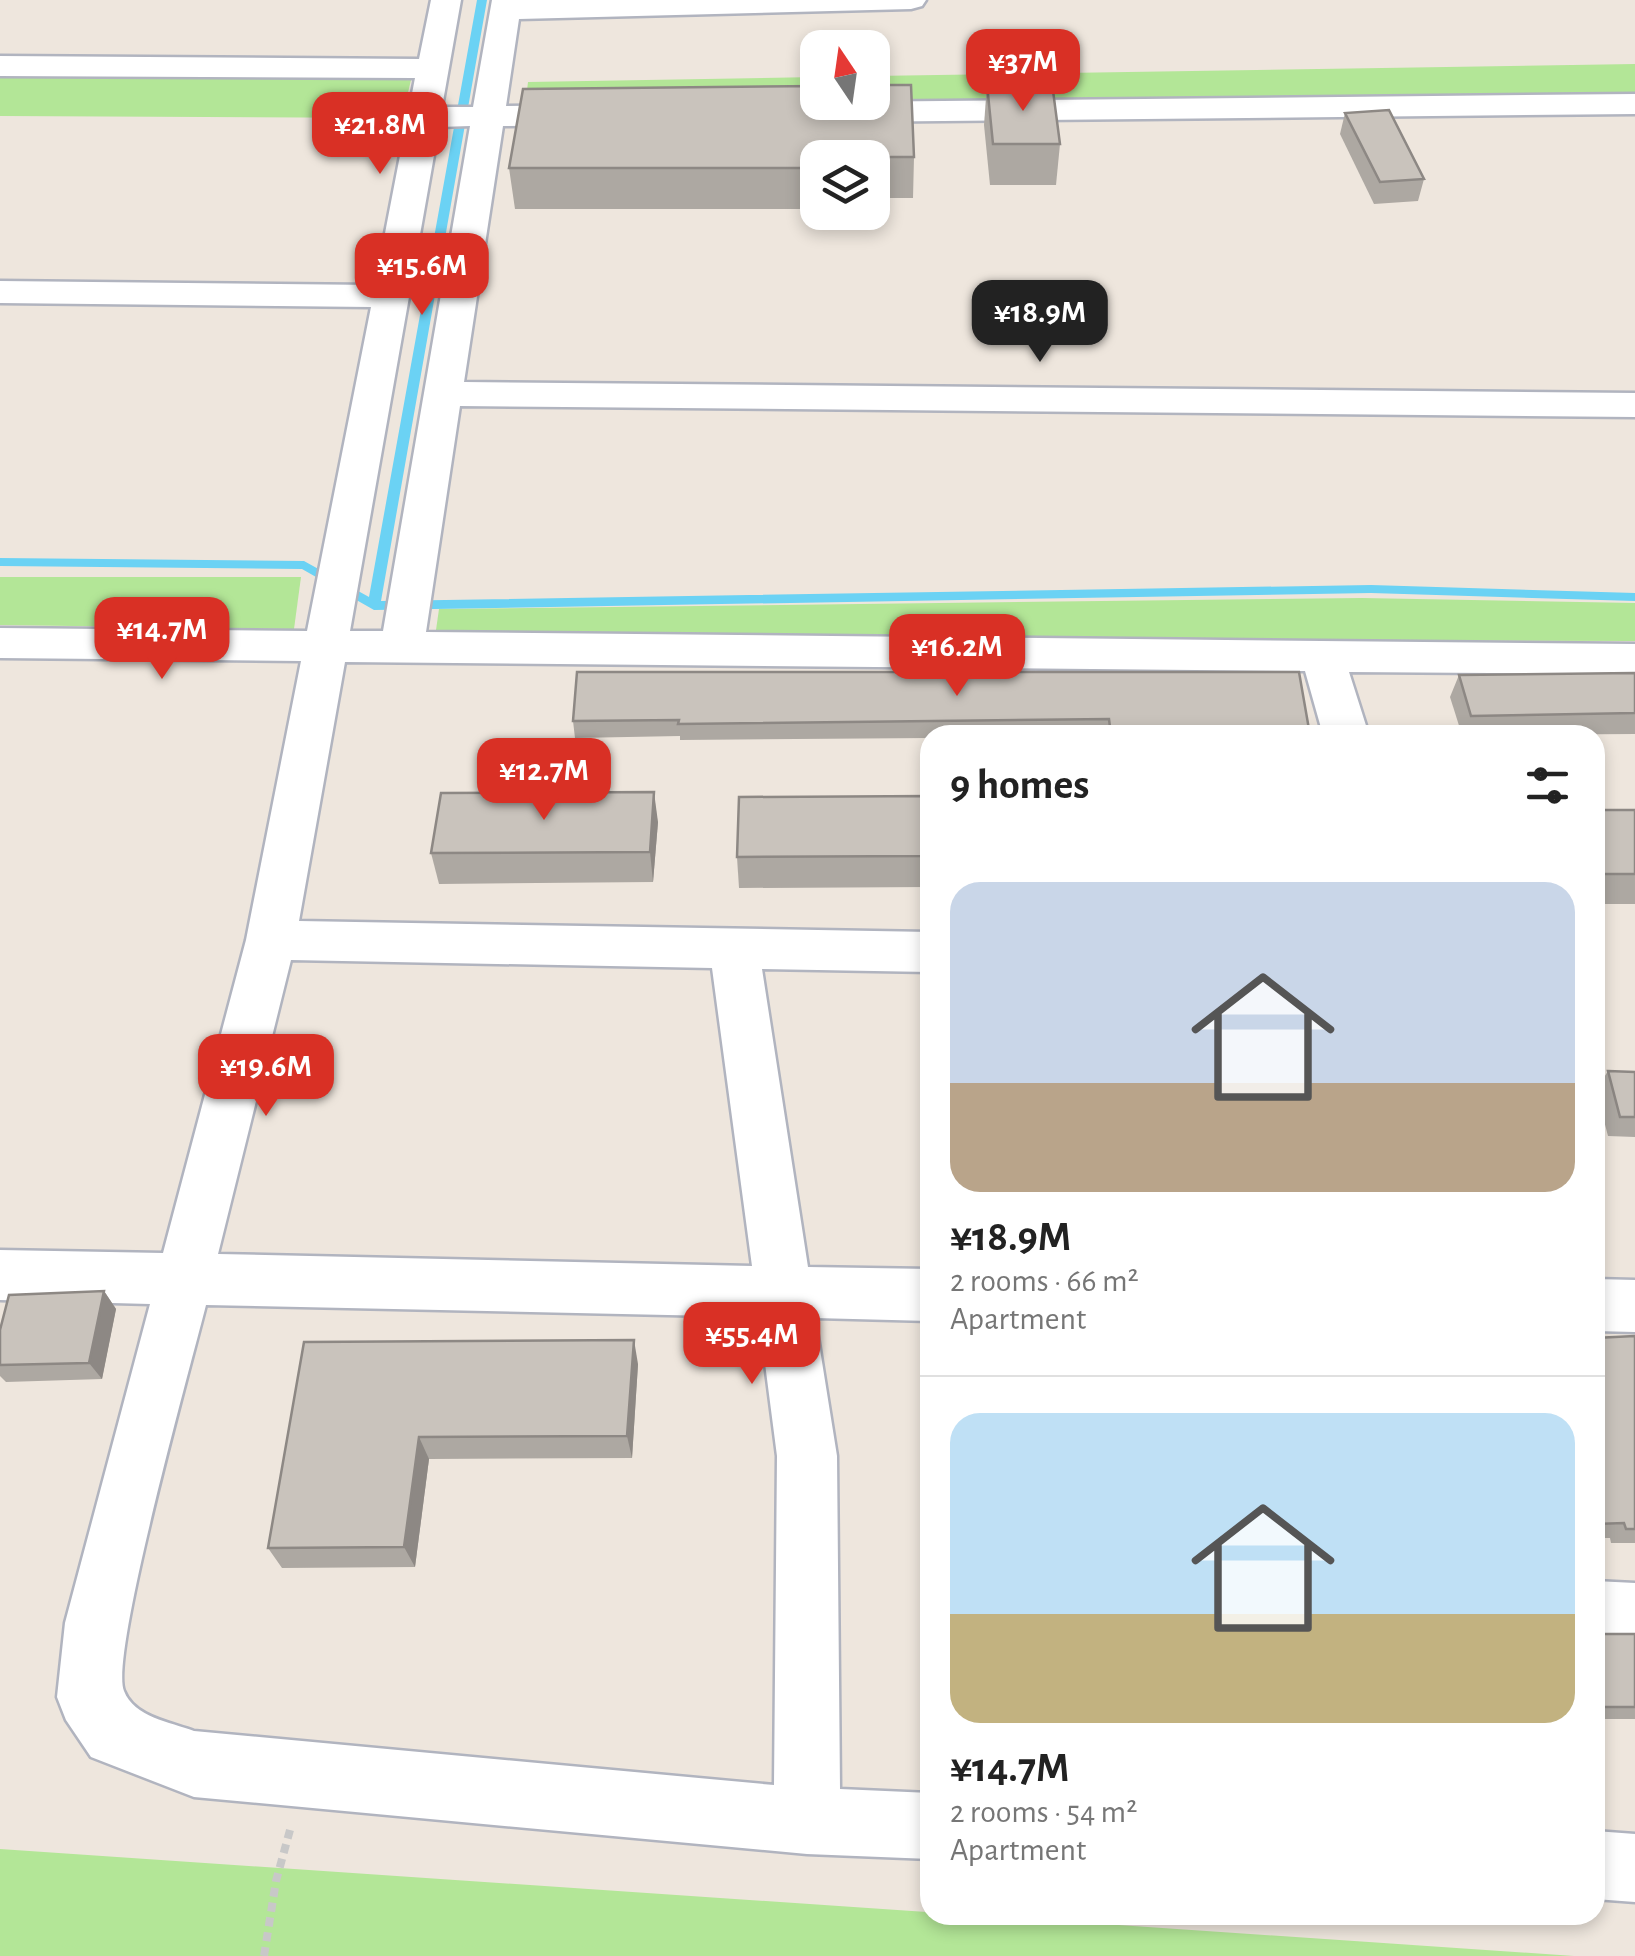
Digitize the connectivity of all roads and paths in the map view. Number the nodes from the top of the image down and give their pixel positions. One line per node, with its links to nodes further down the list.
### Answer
1 (446, 0): 5 (street)
2 (911, 0): 3 (street)
3 (506, 5): 9 (street)
4 (0, 66): 5 (street)
5 (432, 70): 10 (street)
6 (1635, 104): 7 (street)
7 (890, 112)
8 (627, 114): 9 (street)
9 (488, 116): 10 (street); 13 (street)
10 (423, 117): 12 (street)
11 (0, 292): 12 (street)
12 (391, 296): 16 (street)
13 (444, 394): 14 (street); 17 (street)
14 (1635, 405)
15 (0, 644): 16 (street)
16 (326, 647): 17 (street); 21 (street)
17 (402, 648): 18 (street)
18 (1323, 656): 19 (street); 20 (street)
19 (1635, 658)
20 (1343, 725)
21 (271, 940): 22 (street); 25 (street)
22 (734, 950): 23 (street); 26 (street)
23 (920, 952)
24 (0, 1274): 25 (street)
25 (187, 1279): 26 (street); 32 (street)
26 (783, 1293): 27 (street); 33 (street)
27 (920, 1295)
28 (1605, 1305): 29 (street)
29 (1635, 1306)
30 (1605, 1612): 31 (street)
31 (1635, 1614)
32 (277, 1771): 33 (street); 37 (path)
33 (806, 1821): 34 (street)
34 (920, 1826)
35 (1605, 1865): 36 (street)
36 (1635, 1868)
37 (264, 1956)

